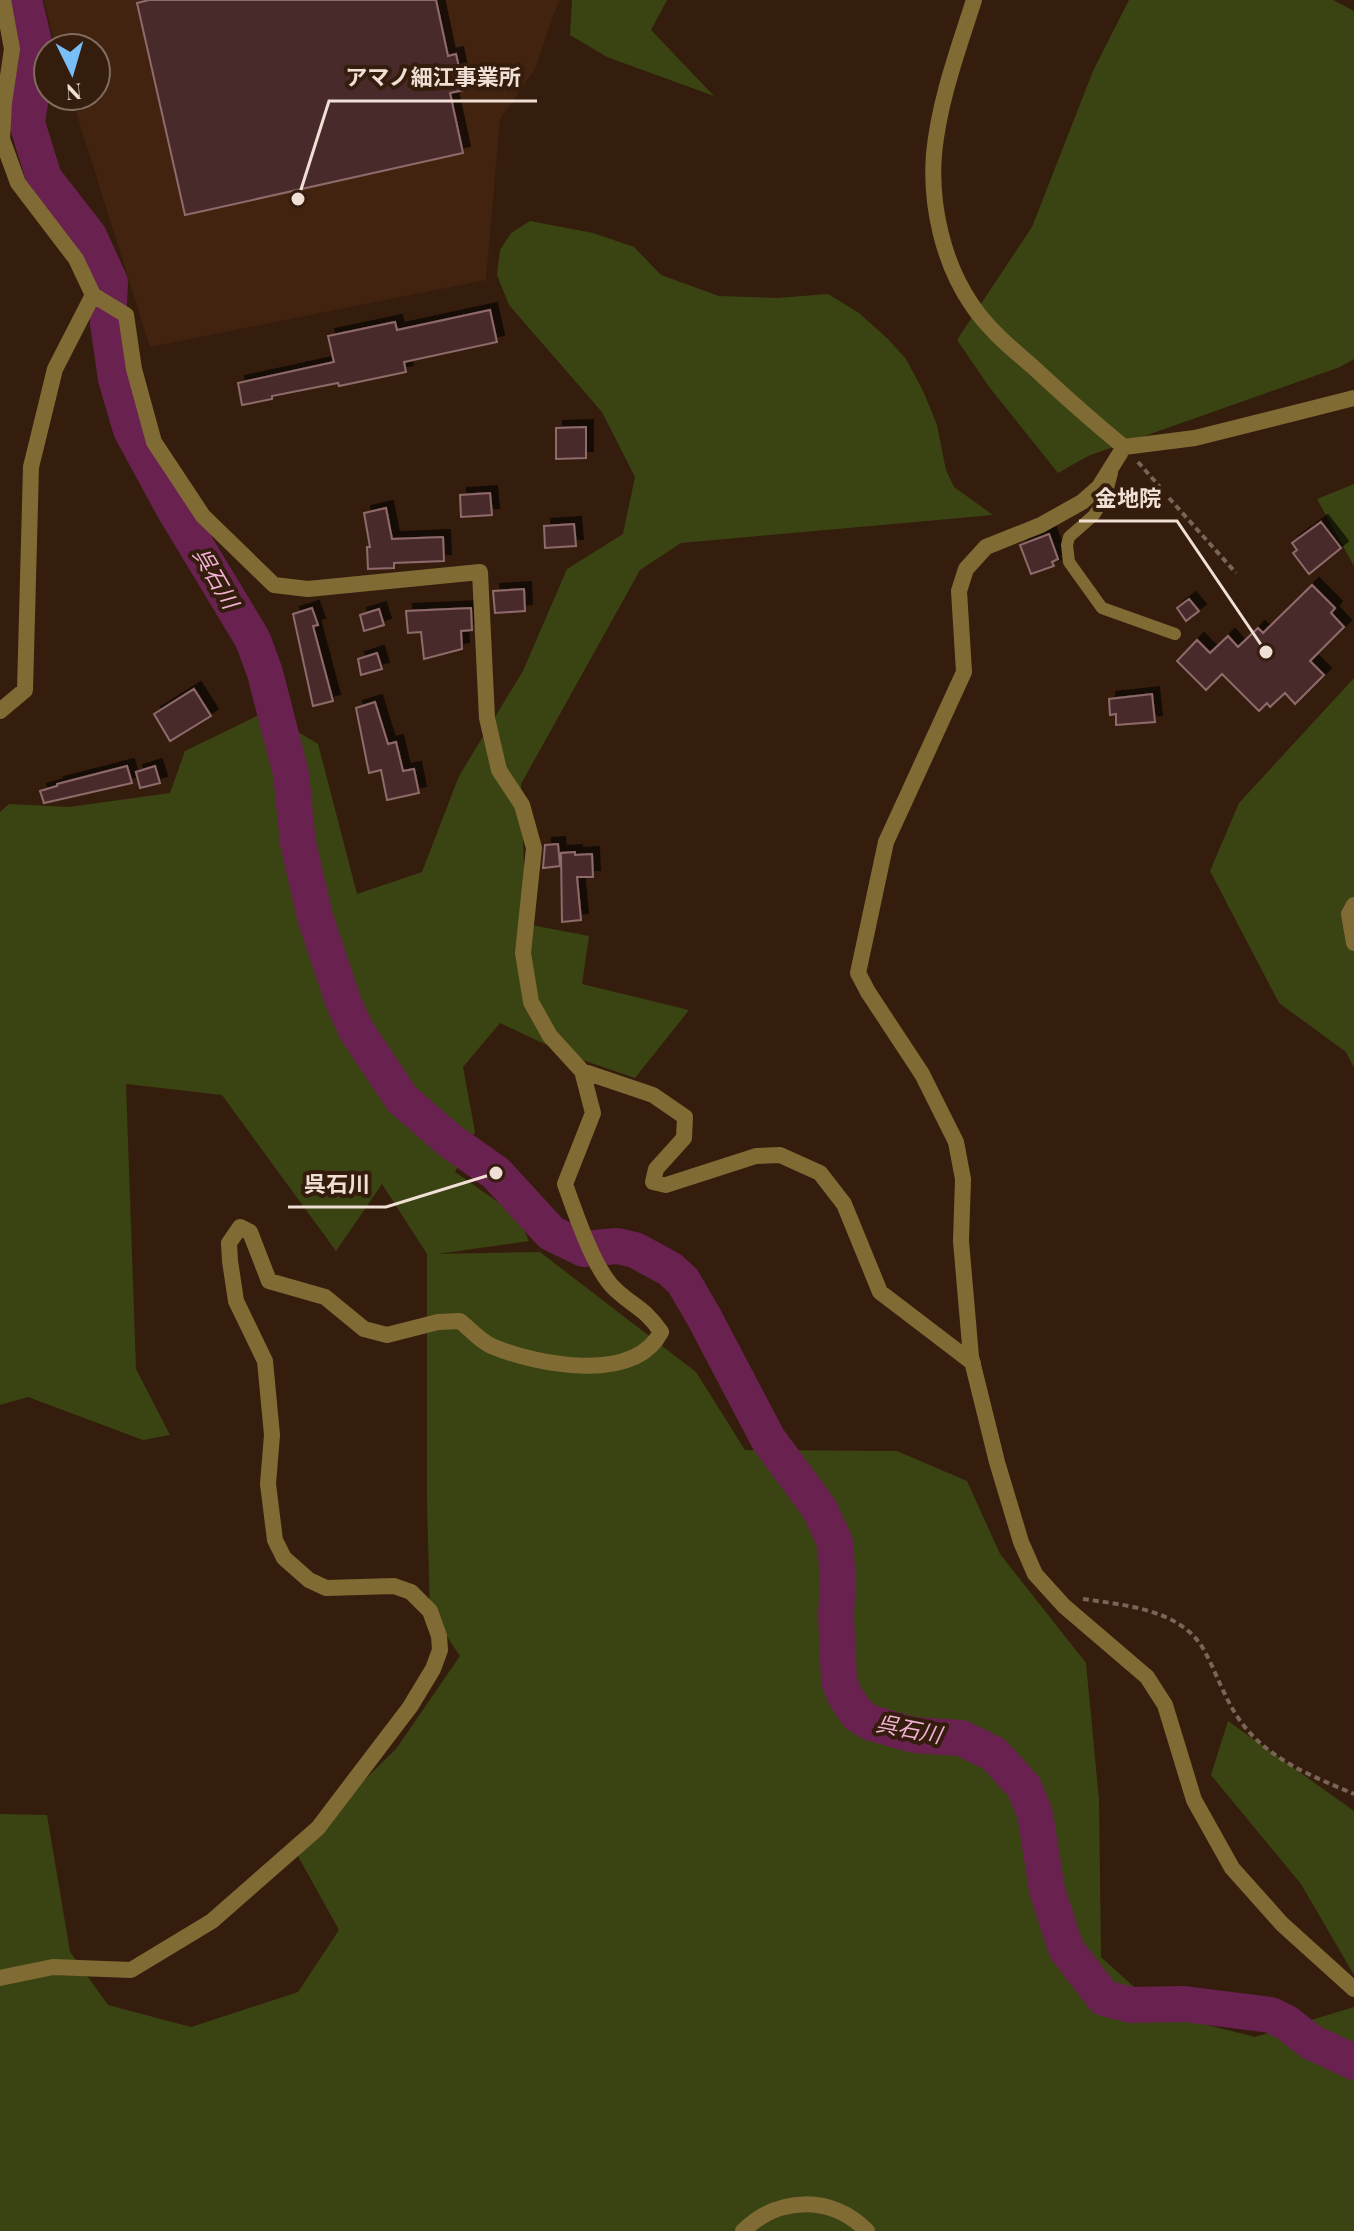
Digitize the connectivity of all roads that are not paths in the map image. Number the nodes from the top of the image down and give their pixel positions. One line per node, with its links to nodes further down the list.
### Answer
1 (3, 0): 3 (street)
2 (974, 0): 5 (street)
3 (96, 296): 8 (street); 11 (street)
4 (1354, 398): 5 (street)
5 (1124, 447): 6 (street)
6 (1113, 466): 7 (lane); 12 (street)
7 (1175, 634)
8 (0, 711)
9 (1354, 905): 10 (street)
10 (1354, 943)
11 (582, 1071): 12 (street); 13 (street)
12 (973, 1363): 14 (street)
13 (0, 1978)
14 (1354, 1989)
15 (743, 2231): 16 (street)
16 (867, 2231)

